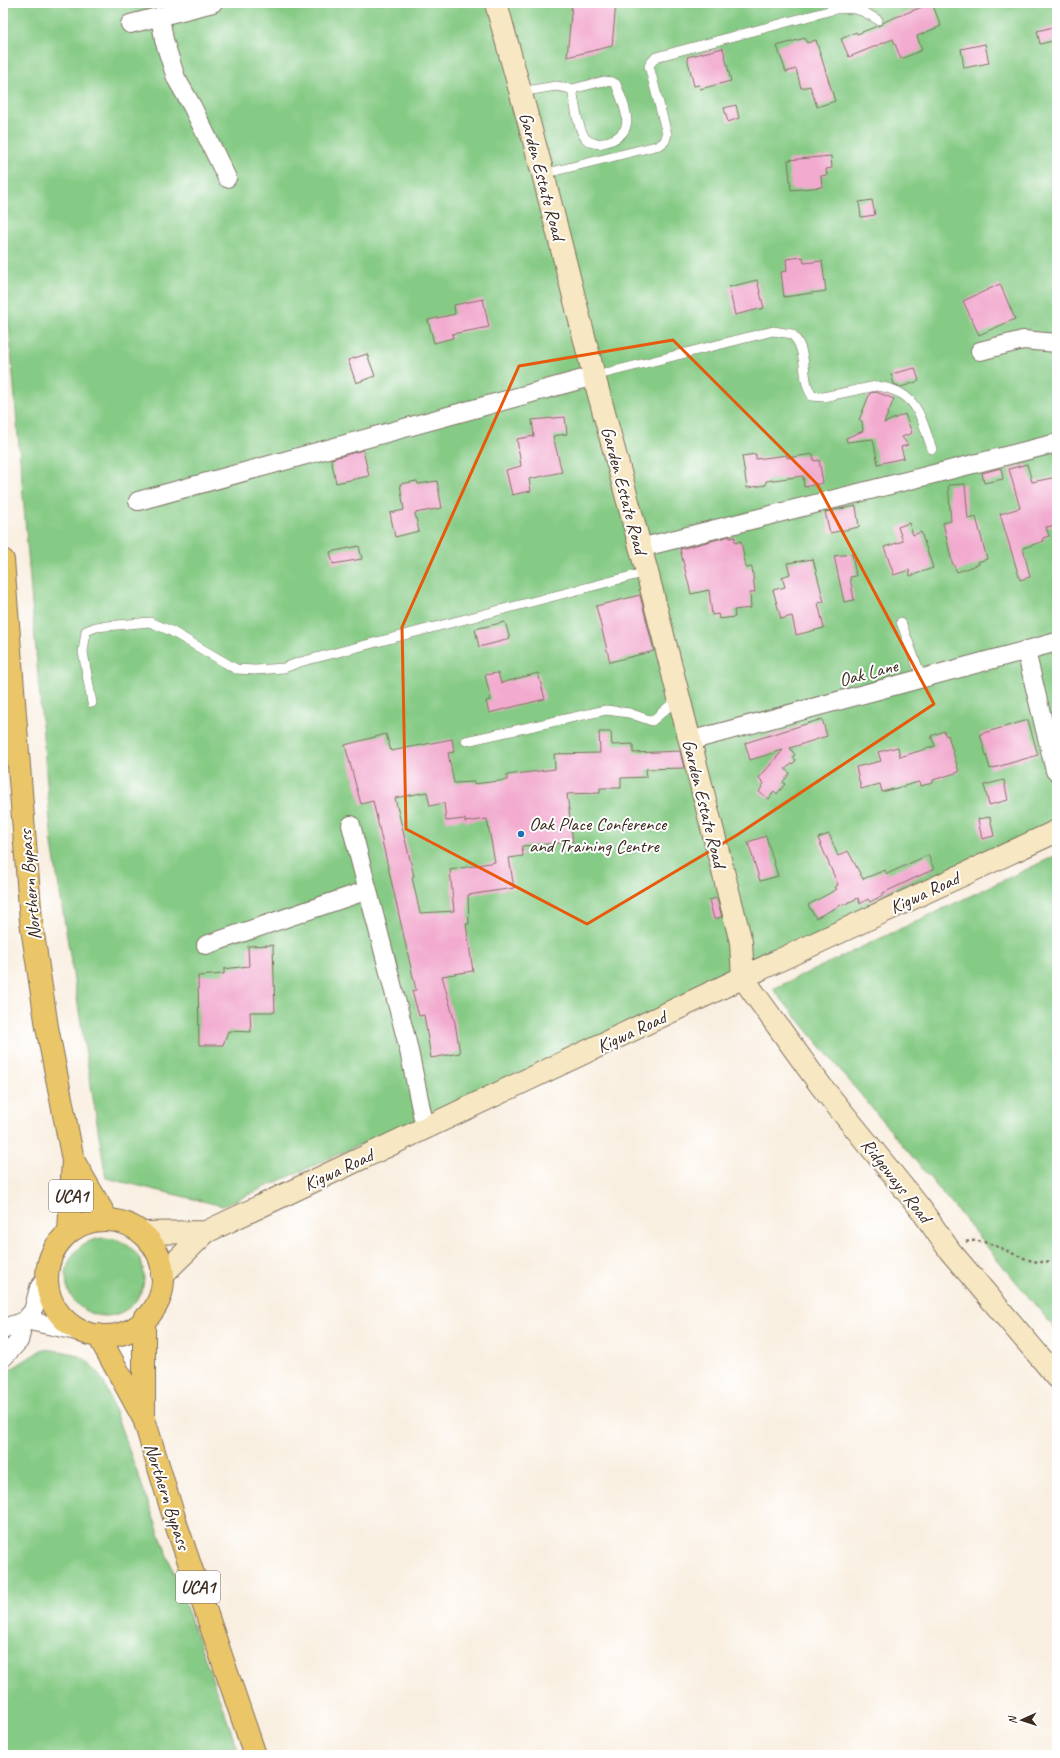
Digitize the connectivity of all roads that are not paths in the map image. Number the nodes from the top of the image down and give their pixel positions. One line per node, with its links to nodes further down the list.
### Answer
1 (213, 3): 3 (street)
2 (496, 3): 7 (street, Garden Estate Road)
3 (160, 16): 5 (street); 9 (street)
4 (878, 20): 8 (lane)
5 (130, 24)
6 (572, 89): 6 (lane); 7 (lane)
7 (520, 92): 8 (street, Garden Estate Road)
8 (543, 174): 12 (street, Garden Estate Road)
9 (227, 178)
10 (1057, 343): 11 (street)
11 (980, 351)
12 (594, 376): 14 (lane); 15 (street); 16 (street, Garden Estate Road)
13 (1057, 443): 16 (street)
14 (932, 449)
15 (138, 501)
16 (640, 548): 18 (street, Garden Estate Road)
17 (3, 560): 33 (main road, Northern Bypass / UCA1)
18 (647, 572): 23 (lane); 25 (street, Garden Estate Road)
19 (901, 622): 22 (lane)
20 (1057, 642): 21 (street, Oak Lane)
21 (1026, 651): 22 (street, Oak Lane); 26 (street)
22 (922, 679): 25 (street, Oak Lane)
23 (92, 703)
24 (466, 741): 25 (lane)
25 (689, 741): 31 (street, Garden Estate Road)
26 (1055, 771)
27 (351, 825): 29 (street)
28 (1057, 831): 31 (street, Kigwa Road)
29 (368, 890): 30 (street); 32 (street)
30 (206, 945)
31 (743, 978): 32 (street, Kigwa Road); 44 (street, Ridgeways Road)
32 (425, 1128): 36 (street, Kigwa Road)
33 (73, 1160): 34 (main road, UCA1); 35 (main road, UCA1)
34 (107, 1219): 35 (main road); 37 (main road)
35 (69, 1232): 39 (main road)
36 (206, 1232): 37 (street); 38 (street)
37 (142, 1233): 38 (main road)
38 (162, 1275): 40 (main road)
39 (47, 1277): 41 (street); 42 (main road)
40 (144, 1320): 42 (main road); 45 (main road, UCA1)
41 (14, 1325): 42 (street); 43 (street)
42 (94, 1334): 45 (main road, UCA1)
43 (3, 1358)
44 (1057, 1377)
45 (144, 1419): 46 (main road, Northern Bypass / UCA1)
46 (255, 1755)

